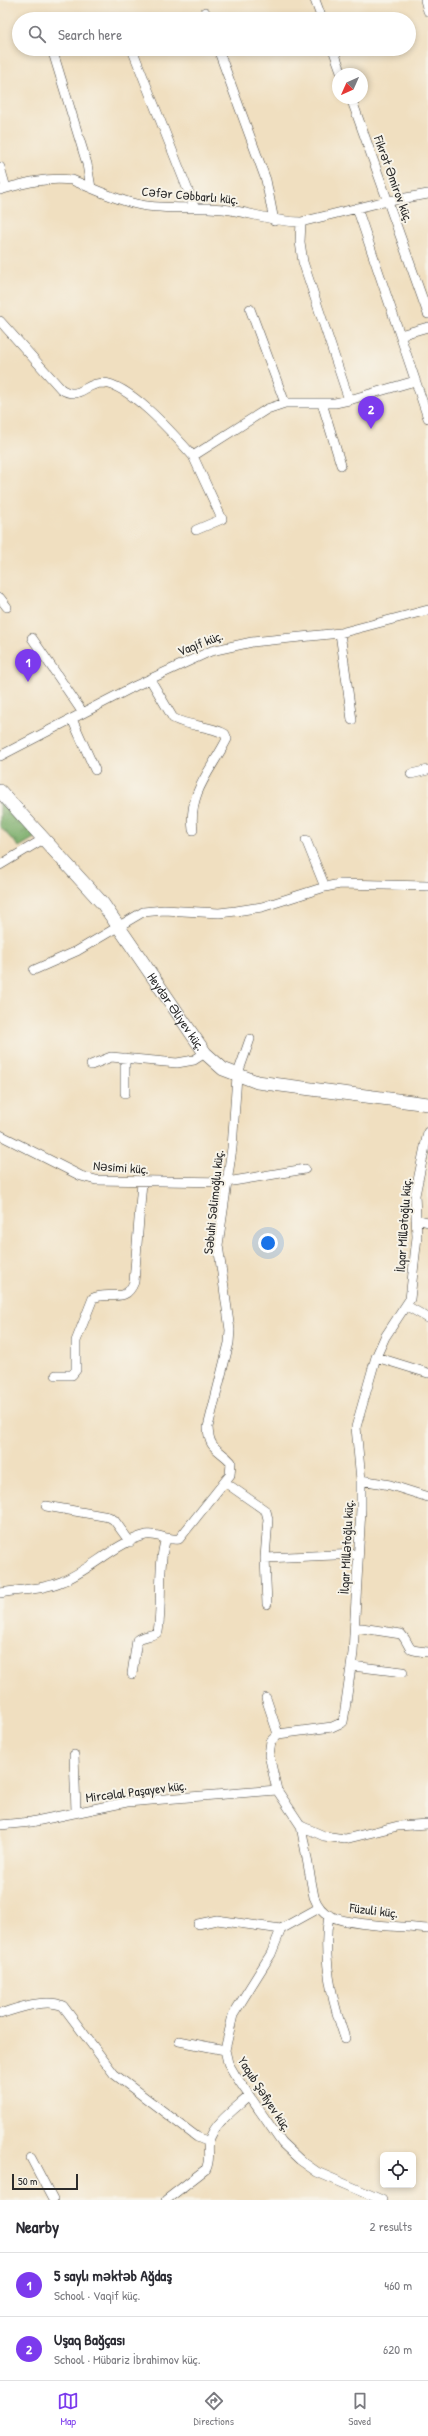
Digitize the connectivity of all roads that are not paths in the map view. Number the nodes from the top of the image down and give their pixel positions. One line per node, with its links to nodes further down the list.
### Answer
1 (315, 0): 4 (street)
2 (425, 0): 3 (street)
3 (428, 11)
4 (319, 12)
5 (54, 56): 12 (street)
6 (135, 56): 16 (street)
7 (221, 56): 18 (street)
8 (336, 56): 9 (street)
9 (340, 68)
10 (353, 104): 15 (street, Fikrət Əmirov küç.)
11 (0, 167): 13 (street)
12 (91, 188): 13 (street, Cəfər Cəbbarlı küç.); 16 (street, Cəfər Cəbbarlı küç.)
13 (3, 189)
14 (428, 194): 15 (street, Cəfər Cəbbarlı küç.)
15 (388, 201): 17 (street, Cəfər Cəbbarlı küç.); 21 (street, Fikrət Əmirov küç.)
16 (195, 208): 18 (street, Cəfər Cəbbarlı küç.)
17 (357, 208): 19 (street, Cəfər Cəbbarlı küç.); 24 (street)
18 (274, 221): 19 (street, Cəfər Cəbbarlı küç.)
19 (301, 222): 26 (street)
20 (250, 309): 28 (street)
21 (428, 314)
22 (0, 320): 30 (street)
23 (428, 327): 24 (street)
24 (400, 335): 25 (street)
25 (415, 381): 26 (street); 29 (street)
26 (349, 400): 27 (street)
27 (322, 403): 28 (street); 31 (street)
28 (285, 404): 30 (street)
29 (428, 418)
30 (193, 456): 32 (street)
31 (341, 466)
32 (196, 530)
33 (0, 598): 34 (street)
34 (7, 607)
35 (427, 612): 36 (street, Vaqif küç.)
36 (340, 633): 38 (street, Vaqif küç.); 41 (street)
37 (32, 638): 39 (street)
38 (150, 679): 39 (street, Vaqif küç.); 47 (street)
39 (83, 713): 40 (street, Vaqif küç.)
40 (72, 719): 42 (street, Vaqif küç.); 43 (street)
41 (352, 720)
42 (0, 756)
43 (95, 770)
44 (428, 770): 45 (street)
45 (411, 774)
46 (0, 791): 48 (main road, Heydər Əliyev küç.)
47 (193, 830)
48 (45, 838): 50 (street); 53 (main road, Heydər Əliyev küç.)
49 (306, 840): 51 (street)
50 (0, 865)
51 (325, 886): 52 (street); 53 (street)
52 (428, 886)
53 (118, 925): 54 (street); 56 (main road, Heydər Əliyev küç.)
54 (34, 970)
55 (250, 1039): 59 (street, Səbuhi Səlimoğlu küç.)
56 (205, 1053): 57 (street); 59 (main road, Heydər Əliyev küç.)
57 (125, 1058): 58 (street); 60 (street)
58 (91, 1065)
59 (237, 1076): 61 (main road, Heydər Əliyev küç.); 66 (street, Səbuhi Səlimoğlu küç.)
60 (125, 1093)
61 (428, 1104)
62 (428, 1132): 67 (street, İlqar Millətoğlu küç.)
63 (0, 1135): 65 (street, Nəsimi küç.)
64 (305, 1169): 66 (street, Nəsimi küç.)
65 (142, 1182): 66 (street, Nəsimi küç.); 73 (street)
66 (227, 1182): 75 (street, Səbuhi Səlimoğlu küç.)
67 (416, 1219): 68 (street); 69 (street, İlqar Millətoğlu küç.)
68 (428, 1222)
69 (407, 1306): 70 (street); 71 (street, İlqar Millətoğlu küç.)
70 (428, 1318)
71 (376, 1357): 72 (street); 74 (street, İlqar Millətoğlu küç.)
72 (428, 1373)
73 (56, 1375)
74 (361, 1480): 76 (street); 80 (street, İlqar Millətoğlu küç.)
75 (226, 1482): 78 (street, Səbuhi Səlimoğlu küç.); 81 (street)
76 (428, 1497)
77 (46, 1506): 79 (street)
78 (166, 1538): 79 (street, Səbuhi Səlimoğlu küç.); 88 (street)
79 (130, 1542): 82 (street, Səbuhi Səlimoğlu küç.)
80 (358, 1554): 81 (street); 84 (street, İlqar Millətoğlu küç.)
81 (265, 1558): 83 (street)
82 (0, 1594)
83 (266, 1604)
84 (355, 1627): 85 (street); 86 (street, İlqar Millətoğlu küç.)
85 (428, 1652)
86 (352, 1666): 87 (street); 90 (street, İlqar Millətoğlu küç.)
87 (402, 1672)
88 (132, 1674)
89 (266, 1698): 90 (street)
90 (278, 1734): 92 (street)
91 (74, 1755): 93 (street)
92 (278, 1790): 93 (street, Mircəlal Paşayev küç.); 96 (street)
93 (76, 1812): 95 (street, Mircəlal Paşayev küç.)
94 (428, 1824): 96 (street)
95 (0, 1825)
96 (301, 1826): 97 (street)
97 (319, 1908): 98 (street, Füzuli küç.); 100 (street)
98 (329, 1915): 101 (street, Füzuli küç.); 103 (street)
99 (198, 1924): 100 (street)
100 (281, 1929): 105 (street, Yaqub Şəfiyev küç.)
101 (428, 1929)
102 (0, 2014): 107 (street)
103 (345, 2038)
104 (179, 2041): 105 (street)
105 (225, 2050): 106 (street, Yaqub Şəfiyev küç.)
106 (249, 2096): 107 (street); 111 (street, Yaqub Şəfiyev küç.)
107 (209, 2142): 110 (street)
108 (31, 2158): 109 (street)
109 (53, 2200)
110 (166, 2200)
111 (382, 2200)

